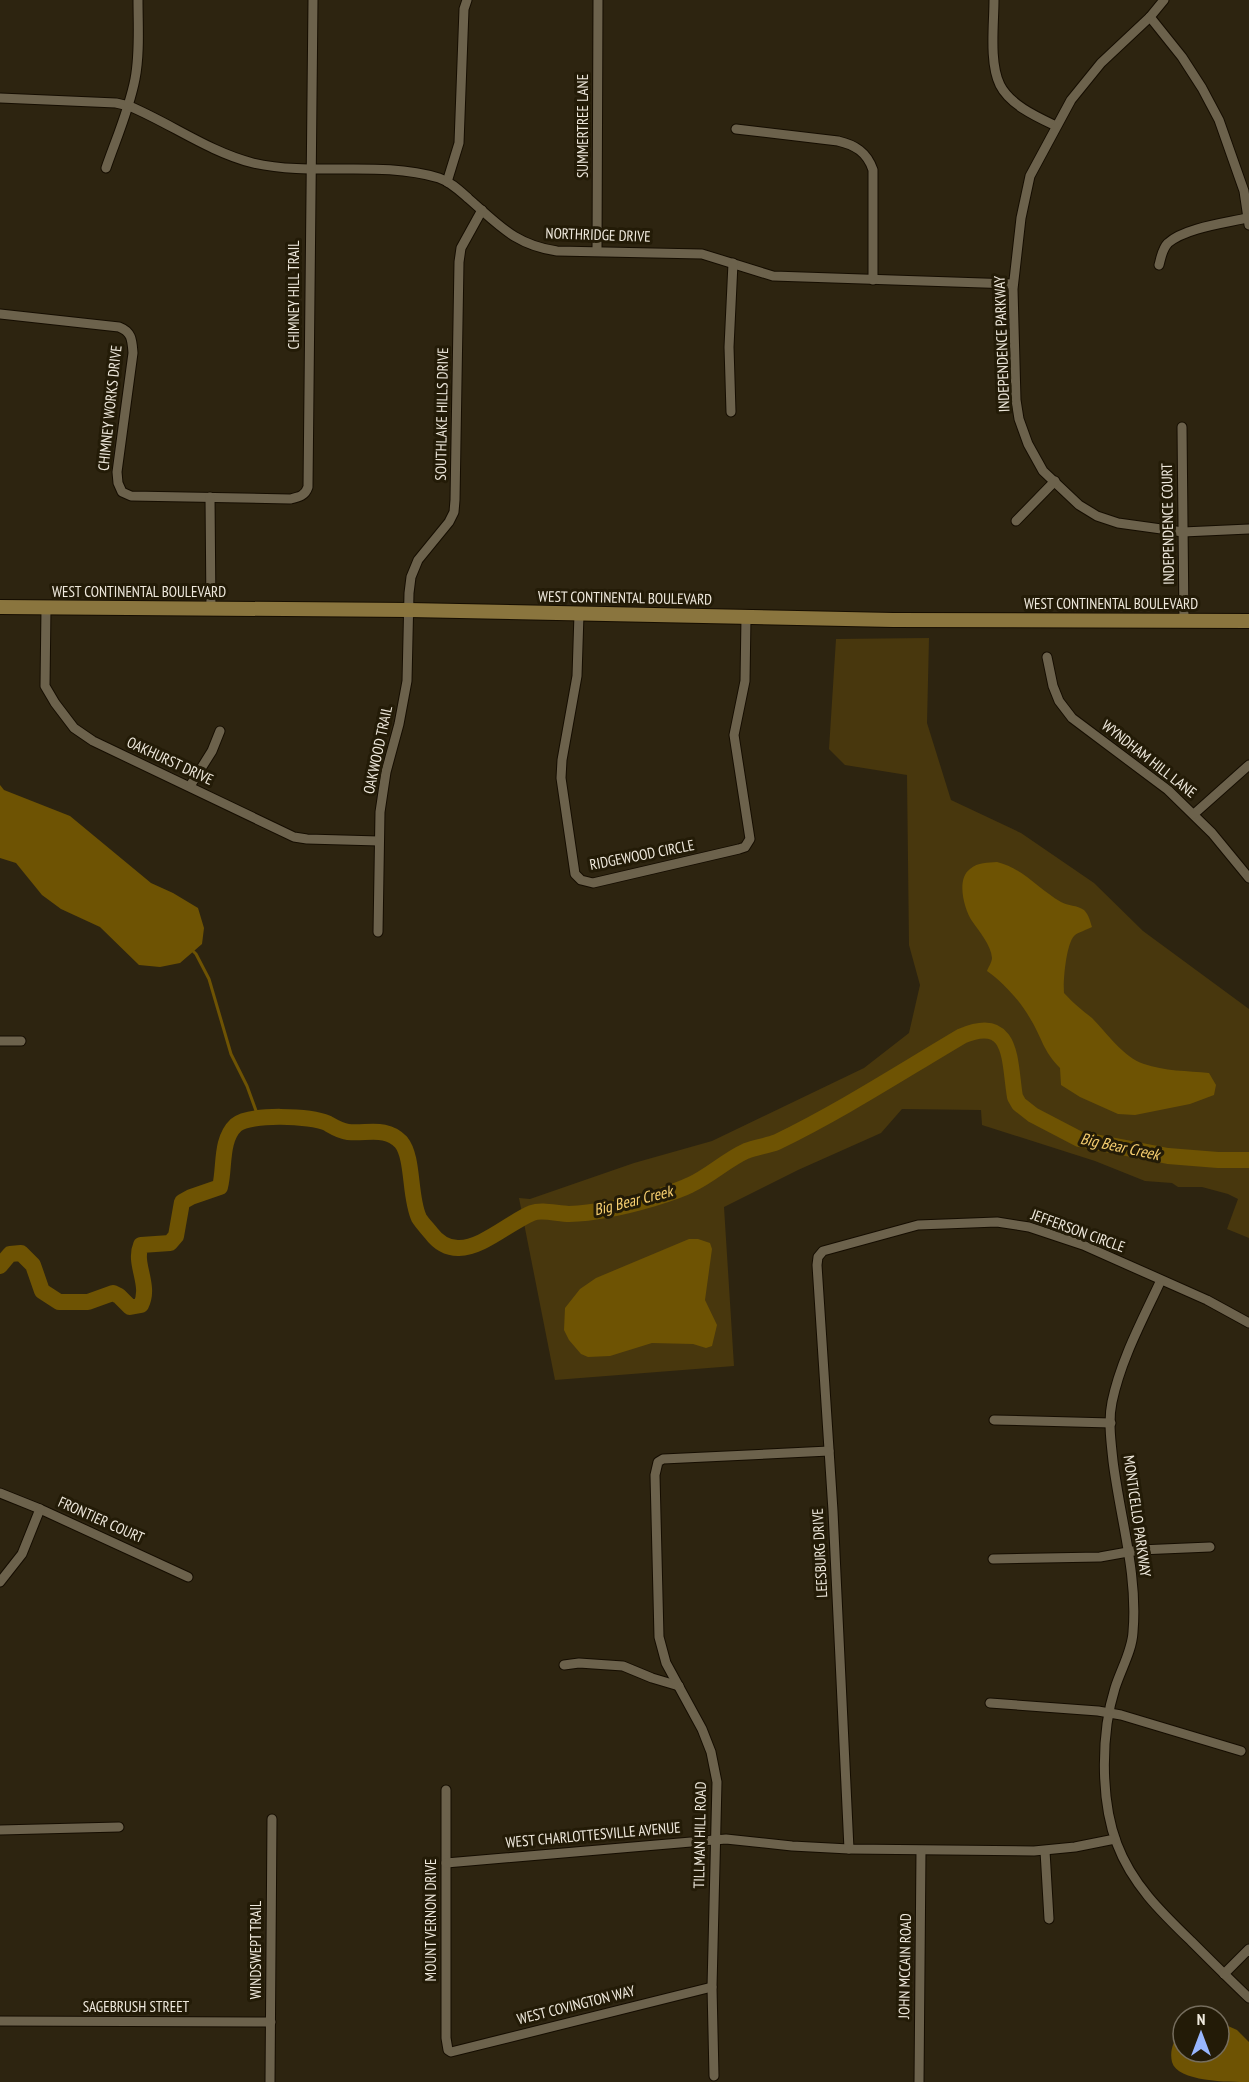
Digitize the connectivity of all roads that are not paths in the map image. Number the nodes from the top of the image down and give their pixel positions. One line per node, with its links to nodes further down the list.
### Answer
1 (138, 0): 9 (street)
2 (313, 0): 13 (street, CHIMNEY HILL TRAIL)
3 (467, 0): 14 (street)
4 (598, 0): 17 (street, SUMMERTREE LANE)
5 (994, 0): 10 (street)
6 (1164, 0): 7 (street, INDEPENDENCE PARKWAY)
7 (1150, 17): 10 (street, INDEPENDENCE PARKWAY); 16 (street)
8 (0, 98): 9 (street, NORTHRIDGE DRIVE)
9 (129, 106): 12 (street); 13 (street, NORTHRIDGE DRIVE)
10 (1056, 126): 21 (street, INDEPENDENCE PARKWAY)
11 (736, 129): 20 (street)
12 (106, 168)
13 (310, 168): 14 (street, NORTHRIDGE DRIVE); 26 (street, CHIMNEY HILL TRAIL)
14 (447, 182): 15 (street, NORTHRIDGE DRIVE)
15 (482, 210): 17 (street, NORTHRIDGE DRIVE); 33 (street, SOUTHLAKE HILLS DRIVE)
16 (1248, 221): 19 (street)
17 (597, 251): 18 (street, NORTHRIDGE DRIVE)
18 (733, 263): 20 (street, NORTHRIDGE DRIVE); 23 (street)
19 (1159, 265)
20 (873, 280): 21 (street, NORTHRIDGE DRIVE)
21 (1013, 284): 25 (street, INDEPENDENCE PARKWAY)
22 (0, 314): 26 (street, CHIMNEY WORKS DRIVE)
23 (731, 412)
24 (1182, 427): 29 (street, INDEPENDENCE COURT)
25 (1055, 481): 27 (street); 29 (street, INDEPENDENCE PARKWAY)
26 (210, 497): 32 (street)
27 (1016, 521)
28 (1249, 529): 29 (street, INDEPENDENCE PARKWAY)
29 (1183, 532): 36 (street, INDEPENDENCE COURT)
30 (0, 608): 31 (main road, WEST CONTINENTAL BOULEVARD)
31 (46, 608): 32 (main road, WEST CONTINENTAL BOULEVARD); 41 (street, OAKHURST DRIVE)
32 (210, 609): 33 (main road, WEST CONTINENTAL BOULEVARD)
33 (409, 610): 34 (main road, WEST CONTINENTAL BOULEVARD); 43 (street, OAKWOOD TRAIL)
34 (579, 614): 35 (main road, WEST CONTINENTAL BOULEVARD); 35 (street, RIDGEWOOD CIRCLE)
35 (746, 617): 36 (main road, WEST CONTINENTAL BOULEVARD)
36 (1184, 621): 37 (main road, WEST CONTINENTAL BOULEVARD)
37 (1249, 621)
38 (1047, 657): 42 (street, WYNDHAM HILL LANE)
39 (220, 731): 41 (street)
40 (1249, 765): 42 (street)
41 (190, 786): 43 (street, OAKHURST DRIVE)
42 (1194, 814): 44 (street, WYNDHAM HILL LANE)
43 (380, 841): 45 (street, OAKWOOD TRAIL)
44 (1249, 878)
45 (378, 932)
46 (0, 1041): 47 (street)
47 (21, 1041)
48 (818, 1257): 49 (street, JEFFERSON CIRCLE); 53 (street, LEESBURG DRIVE)
49 (1161, 1280): 50 (street, JEFFERSON CIRCLE); 52 (street, MONTICELLO PARKWAY)
50 (1249, 1323)
51 (994, 1420): 52 (street)
52 (1111, 1424): 57 (street, MONTICELLO PARKWAY)
53 (829, 1451): 62 (street, TILLMAN HILL ROAD); 72 (street, LEESBURG DRIVE)
54 (0, 1493): 55 (street, FRONTIER COURT)
55 (40, 1509): 59 (street, FRONTIER COURT); 60 (street)
56 (1210, 1547): 57 (street)
57 (1129, 1552): 58 (street); 64 (street, MONTICELLO PARKWAY)
58 (993, 1559)
59 (188, 1577)
60 (0, 1582)
61 (564, 1665): 62 (street)
62 (679, 1686): 71 (street, TILLMAN HILL ROAD)
63 (990, 1703): 64 (street)
64 (1109, 1713): 65 (street); 70 (street, MONTICELLO PARKWAY)
65 (1241, 1751)
66 (447, 1790): 75 (street, MOUNT VERNON DRIVE)
67 (272, 1819): 82 (street, WINDSWEPT TRAIL)
68 (119, 1827): 69 (street)
69 (0, 1830)
70 (1115, 1839): 74 (street, WEST CHARLOTTESVILLE AVENUE); 78 (street, MONTICELLO PARKWAY)
71 (716, 1840): 72 (street, WEST CHARLOTTESVILLE AVENUE); 75 (street, WEST CHARLOTTESVILLE AVENUE); 79 (street, TILLMAN HILL ROAD)
72 (849, 1849): 73 (street, WEST CHARLOTTESVILLE AVENUE)
73 (921, 1851): 74 (street, WEST CHARLOTTESVILLE AVENUE); 86 (street, JOHN MCCAIN ROAD)
74 (1045, 1851): 76 (street)
75 (446, 1863): 83 (street, MOUNT VERNON DRIVE)
76 (1049, 1919)
77 (1249, 1949): 78 (street)
78 (1224, 1974): 80 (street, MONTICELLO PARKWAY)
79 (712, 1987): 83 (street, WEST COVINGTON WAY); 84 (street, TILLMAN HILL ROAD)
80 (1249, 1998)
81 (0, 2021): 82 (street, SAGEBRUSH STREET)
82 (271, 2022): 85 (street, WINDSWEPT TRAIL)
83 (447, 2050)
84 (714, 2076)
85 (270, 2082)
86 (919, 2082)

